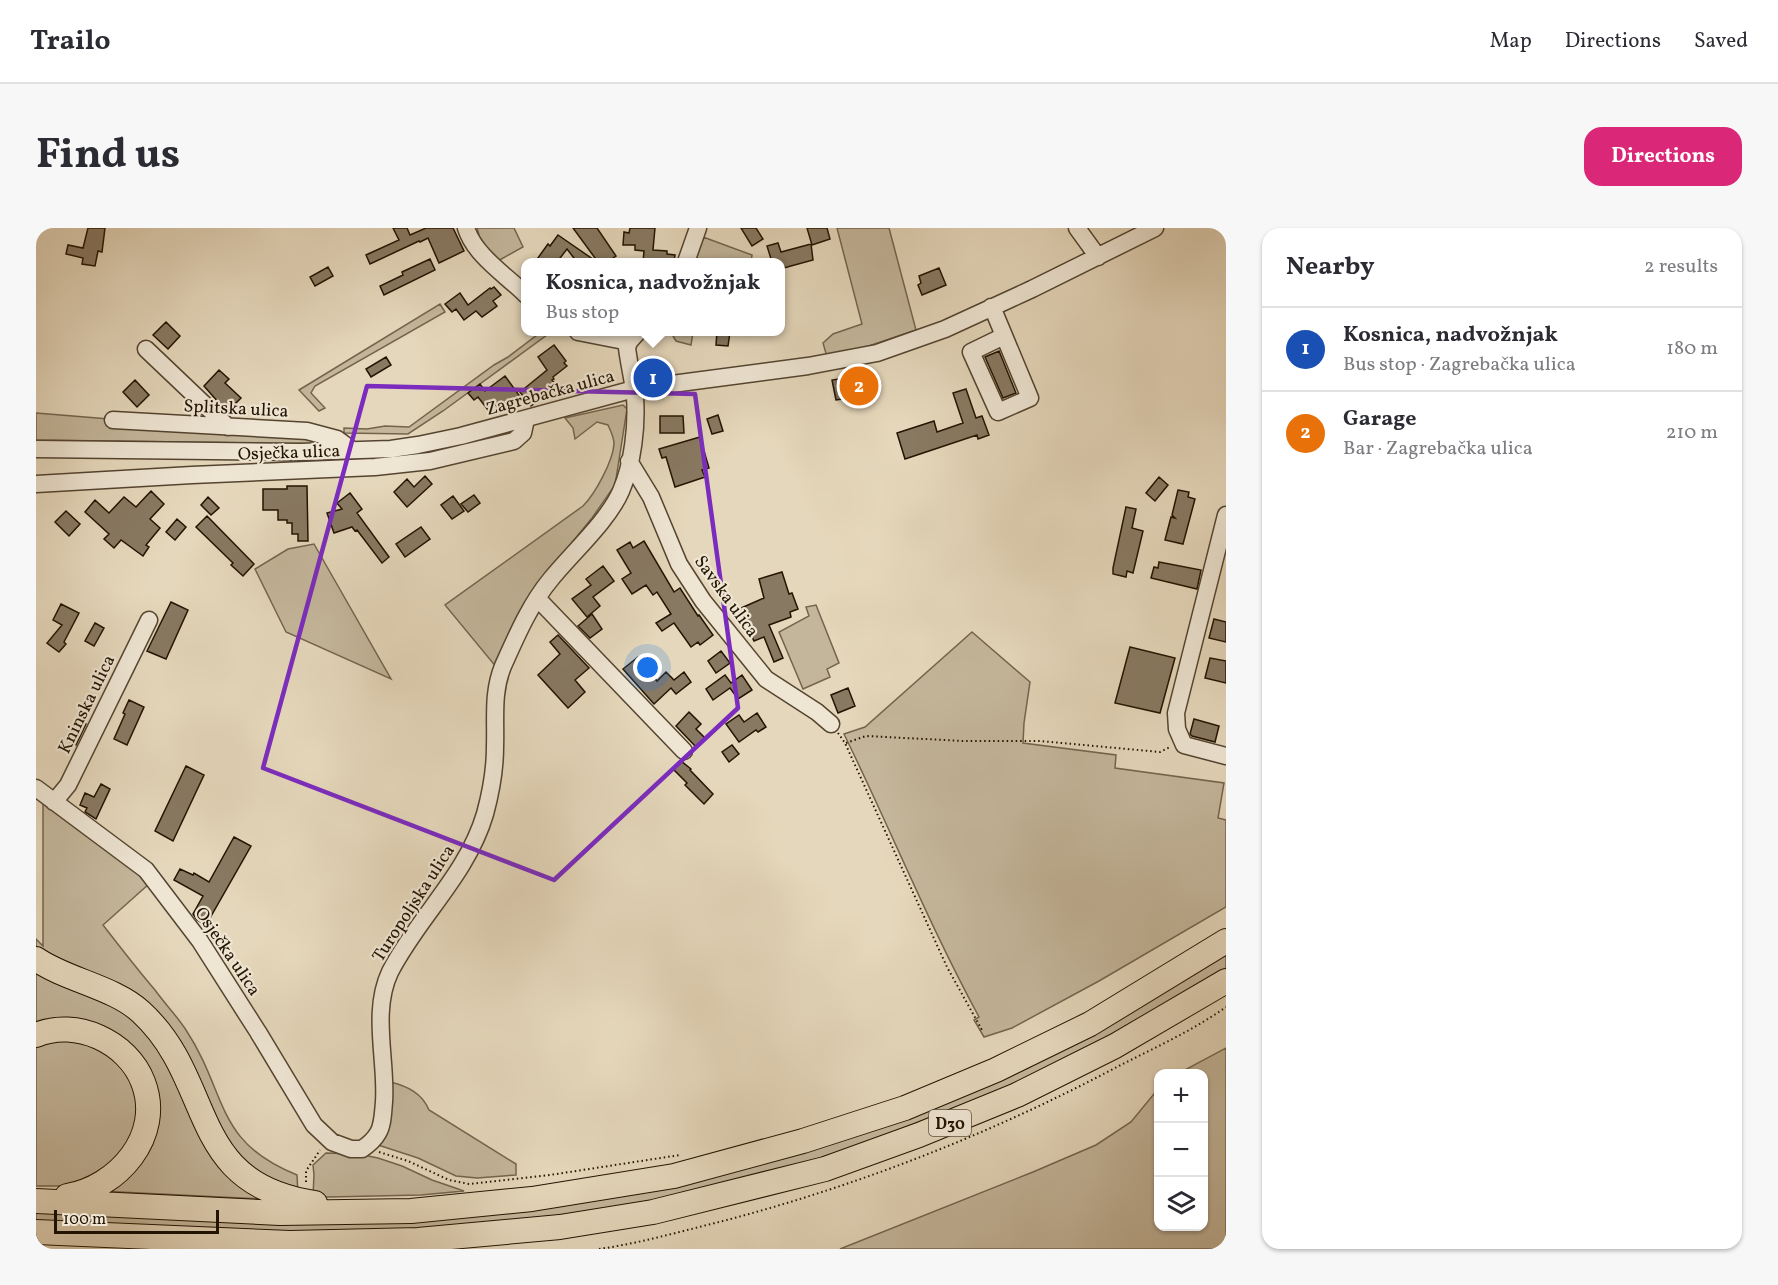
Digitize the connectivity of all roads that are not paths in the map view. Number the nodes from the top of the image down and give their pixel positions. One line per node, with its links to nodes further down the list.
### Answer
1 (466, 228): 7 (street)
2 (698, 228): 6 (street)
3 (1077, 228): 5 (street)
4 (1155, 228): 5 (street, Zagrebačka ulica)
5 (1098, 257): 8 (street, Zagrebačka ulica)
6 (687, 258)
7 (521, 291)
8 (992, 308): 9 (street); 12 (street, Zagrebačka ulica)
9 (1004, 336)
10 (633, 337): 12 (street, Turopoljska ulica)
11 (146, 350): 15 (street)
12 (634, 389): 13 (street, Zagrebačka ulica); 18 (street, Turopoljska ulica)
13 (526, 419): 17 (street, Zagrebačka ulica); 19 (street, Osječka ulica)
14 (113, 420): 15 (street, Splitska ulica)
15 (228, 427): 17 (street, Splitska ulica)
16 (36, 449): 17 (street, Zagrebačka ulica)
17 (352, 450)
18 (629, 461): 21 (street, Turopoljska ulica); 23 (street, Savska ulica)
19 (36, 484)
20 (1226, 515): 25 (street)
21 (537, 598): 24 (street); 32 (street, Turopoljska ulica)
22 (149, 620): 27 (street, Kninska ulica)
23 (831, 724)
24 (684, 752)
25 (1226, 756)
26 (36, 788): 27 (street, Osječka ulica)
27 (54, 802): 32 (street, Osječka ulica)
28 (1226, 941): 34 (highway, D30)
29 (36, 959): 34 (highway)
30 (1226, 981): 36 (highway, D30)
31 (36, 1035): 33 (highway)
32 (333, 1142)
33 (37, 1201): 34 (highway, D30)
34 (411, 1211)
35 (37, 1232): 36 (highway, D30); 37 (highway)
36 (408, 1245)
37 (96, 1249)

